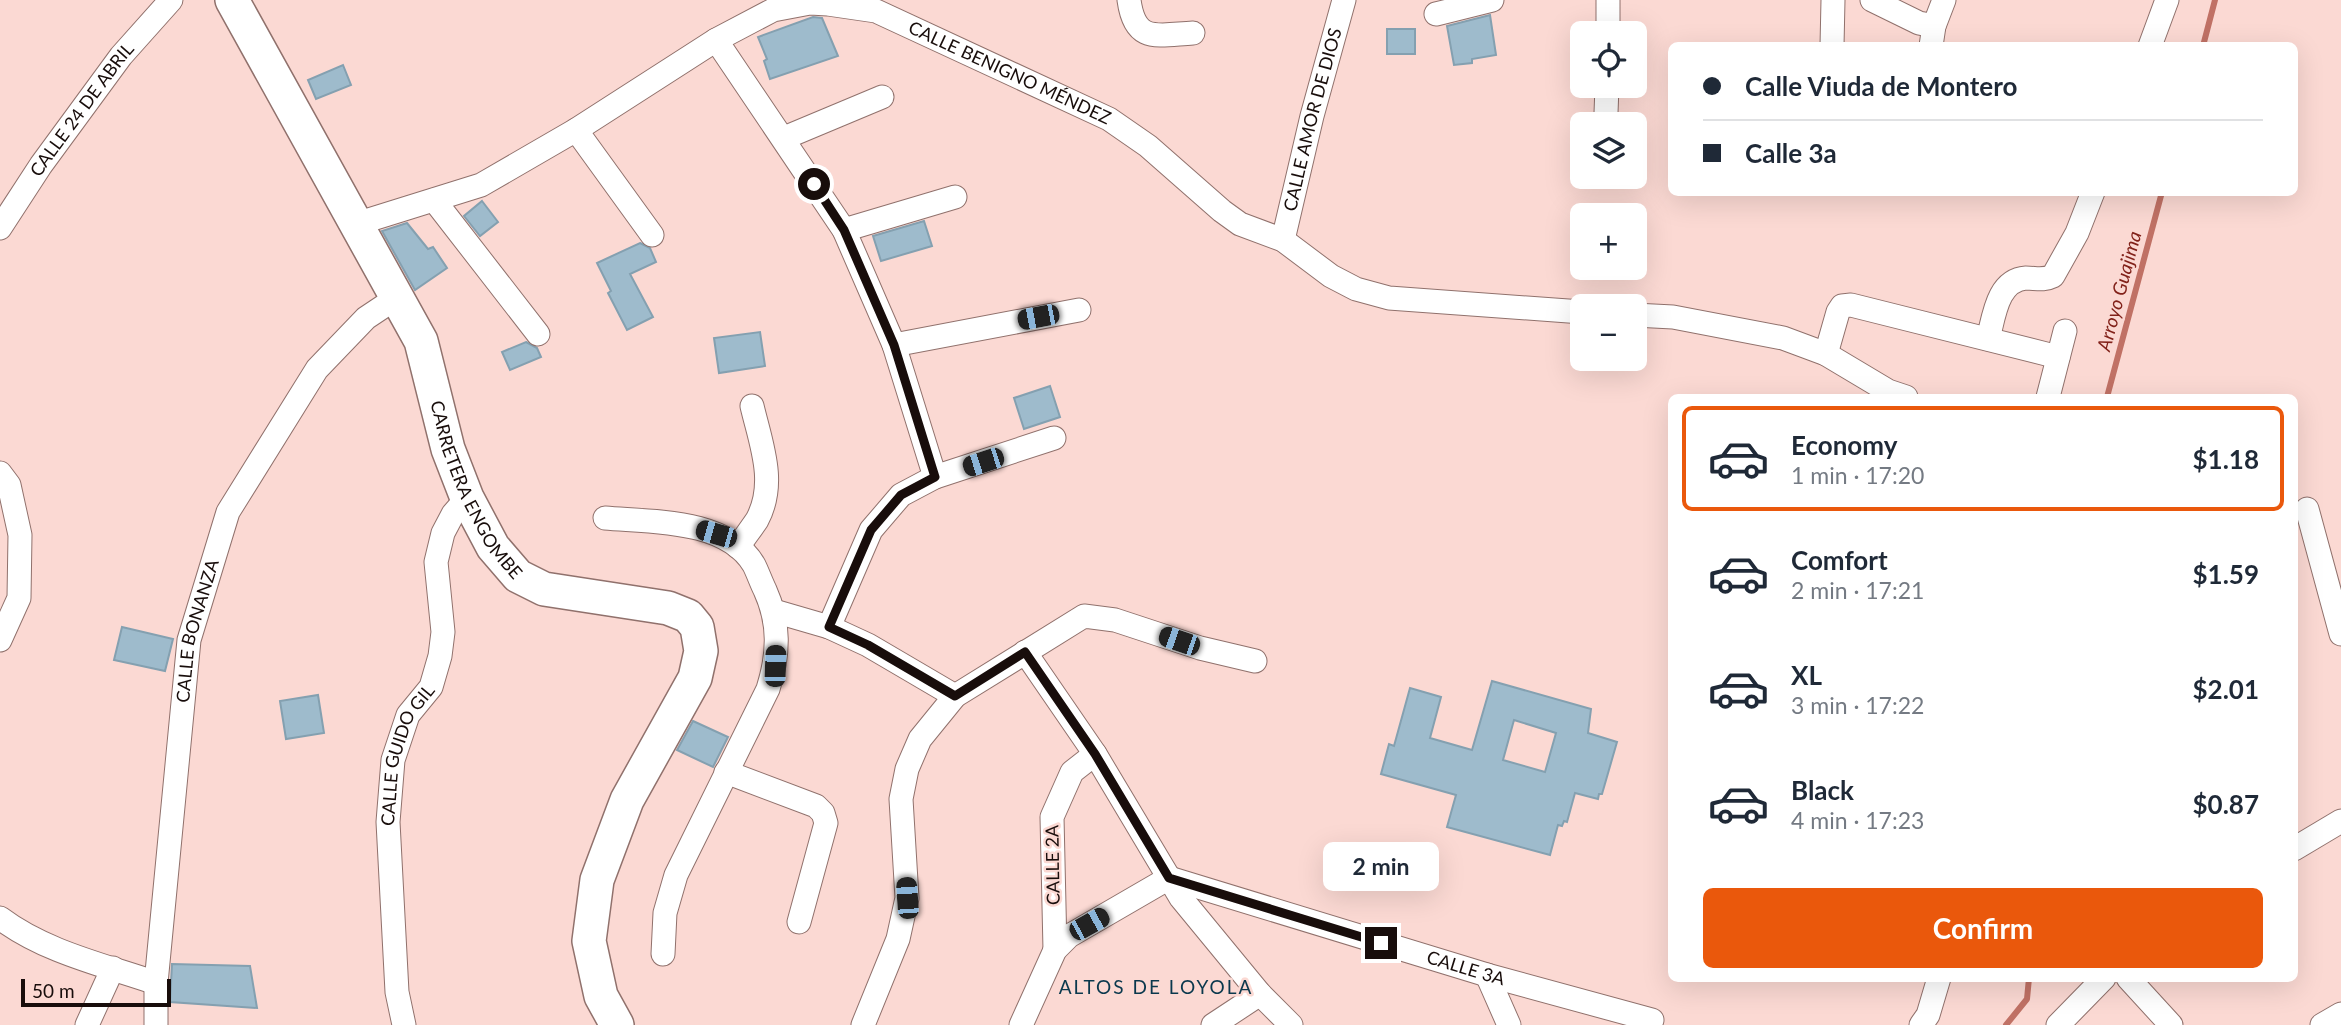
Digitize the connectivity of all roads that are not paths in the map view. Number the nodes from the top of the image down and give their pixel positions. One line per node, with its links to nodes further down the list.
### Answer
1 (171, 0): 26 (street, CALLE 24 DE ABRIL)
2 (232, 0): 25 (street, CARRETERA ENGOMBE)
3 (1129, 0): 14 (street)
4 (1344, 0): 29 (street, CALLE AMOR DE DIOS)
5 (1492, 0): 12 (street)
6 (1608, 0): 13 (street)
7 (1833, 0): 17 (street)
8 (1872, 0): 15 (street)
9 (1944, 0): 15 (street)
10 (2167, 0): 18 (street)
11 (878, 6): 16 (street, CALLE BENIGNO MÉNDEZ); 29 (street, CALLE BENIGNO MÉNDEZ)
12 (1436, 14)
13 (1608, 21)
14 (1193, 33)
15 (1933, 36)
16 (716, 40): 20 (street, CALLE BENIGNO MÉNDEZ); 21 (street)
17 (1832, 42)
18 (2151, 42)
19 (882, 97): 21 (street)
20 (576, 130): 24 (street, CALLE BENIGNO MÉNDEZ); 28 (street)
21 (784, 138): 27 (street)
22 (2091, 196): 36 (street)
23 (955, 197): 27 (street)
24 (434, 200): 25 (street, CALLE BENIGNO MÉNDEZ); 35 (street)
25 (356, 224): 30 (street, CARRETERA ENGOMBE)
26 (0, 228)
27 (844, 230): 37 (street)
28 (652, 235)
29 (1283, 240): 32 (street, CALLE BENIGNO MÉNDEZ)
30 (397, 298): 46 (street, CARRETERA ENGOMBE); 71 (street, CALLE BONANZA)
31 (1079, 310): 37 (street)
32 (1570, 311)
33 (1647, 316): 38 (street)
34 (2065, 331): 39 (street)
35 (538, 334)
36 (1988, 339): 38 (street); 39 (street)
37 (894, 345): 44 (street)
38 (1826, 354): 40 (street)
39 (2058, 357): 41 (street)
40 (1897, 394)
41 (2049, 394)
42 (752, 406): 49 (street)
43 (1054, 438): 44 (street)
44 (935, 477): 51 (street)
45 (3, 483): 53 (street)
46 (467, 498): 77 (street, CALLE GUIDO GIL); 78 (street, CARRETERA ENGOMBE)
47 (2307, 509): 52 (street)
48 (605, 518): 49 (street)
49 (738, 547): 50 (street)
50 (774, 611): 51 (street); 58 (street)
51 (829, 627): 56 (street)
52 (2341, 634)
53 (0, 640)
54 (1025, 652): 55 (street); 56 (street); 57 (street)
55 (1255, 661)
56 (955, 696): 79 (street)
57 (1095, 754): 61 (street); 64 (street, CALLE 2A)
58 (726, 772): 63 (street); 65 (street)
59 (2341, 821): 60 (street)
60 (2298, 847)
61 (1169, 878): 64 (street); 67 (street, CALLE 3A); 72 (street)
62 (0, 918): 66 (street)
63 (799, 922)
64 (1055, 950): 80 (street)
65 (663, 954)
66 (113, 968): 71 (street); 75 (street)
67 (1487, 975): 74 (street, CALLE 3A); 83 (street)
68 (1938, 982): 84 (street)
69 (2100, 982): 85 (street)
70 (2132, 982): 86 (street)
71 (156, 983): 76 (street, CALLE BONANZA)
72 (1260, 994): 81 (street); 82 (street)
73 (2341, 1014): 87 (street)
74 (1653, 1020)
75 (87, 1025)
76 (156, 1025)
77 (404, 1025)
78 (617, 1025)
79 (863, 1025)
80 (1021, 1025)
81 (1213, 1025)
82 (1291, 1025)
83 (1509, 1025)
84 (1921, 1025)
85 (2058, 1025)
86 (2171, 1025)
87 (2322, 1025)

